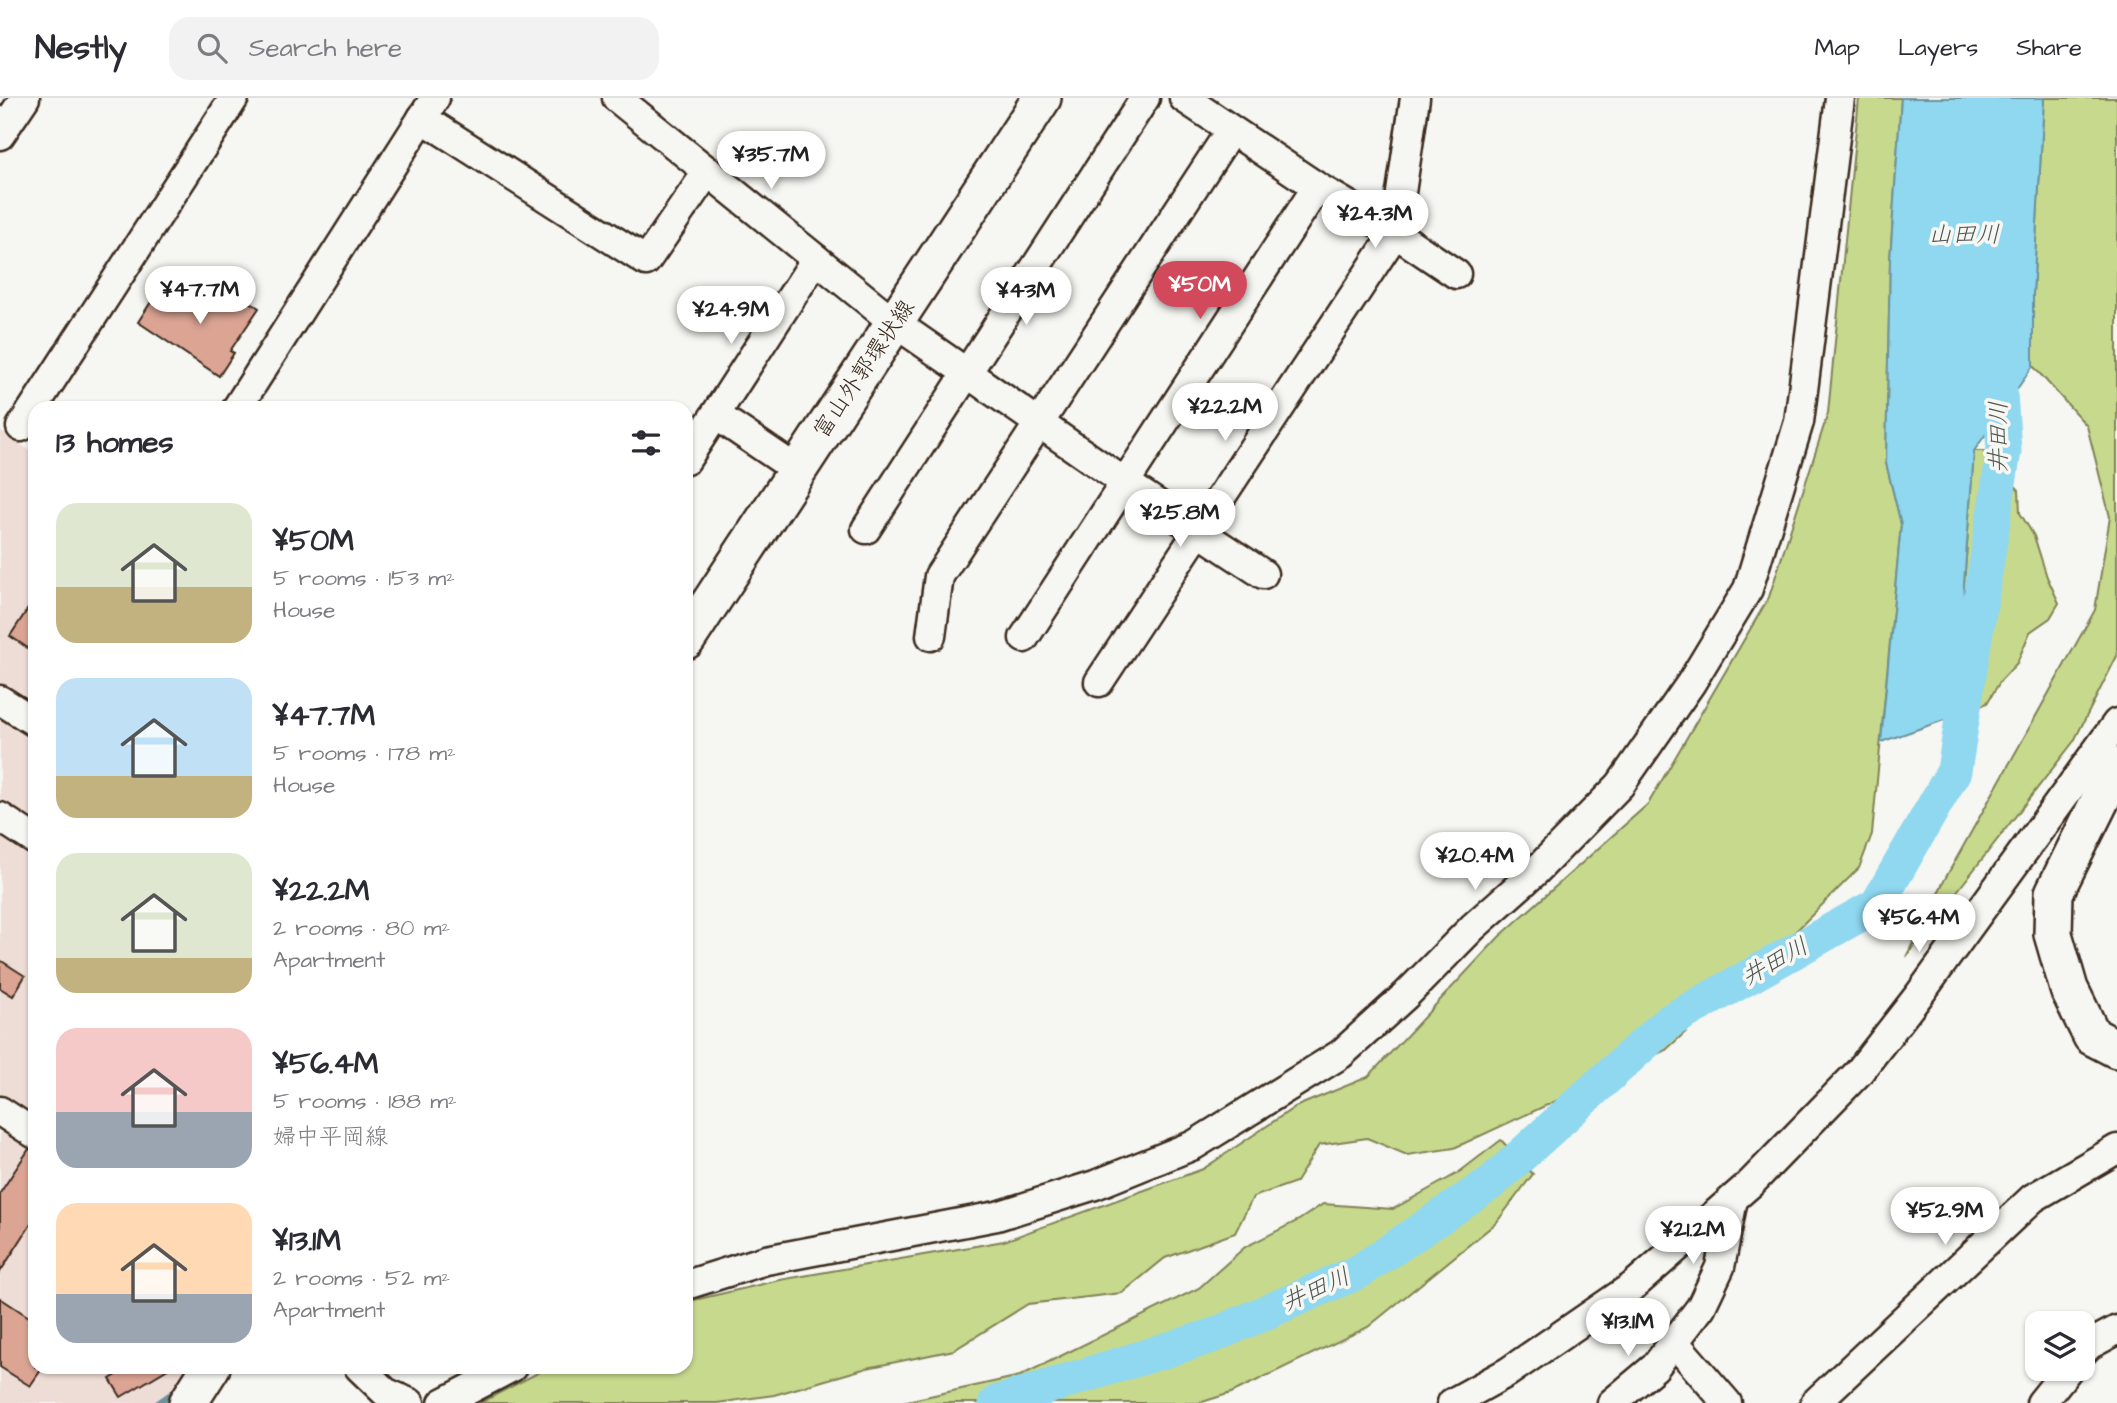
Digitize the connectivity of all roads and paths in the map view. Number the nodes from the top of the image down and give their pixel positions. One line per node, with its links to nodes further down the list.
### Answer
1 (25, 98): 11 (street)
2 (234, 98): 19 (street)
3 (617, 98): 12 (street)
4 (1042, 98): 17 (main road, 富山外郭環状線)
5 (1145, 98): 18 (street)
6 (1184, 98): 10 (street)
7 (1415, 98): 14 (street)
8 (1840, 98): 44 (street)
9 (428, 108): 12 (street); 20 (street)
10 (1231, 130): 13 (street); 22 (street)
11 (0, 135)
12 (708, 171): 15 (street)
13 (1317, 187): 14 (street); 25 (street)
14 (1395, 233): 16 (street); 27 (street)
15 (816, 259): 17 (street); 21 (street)
16 (1457, 274)
17 (895, 323): 18 (street); 24 (main road, 富山外郭環状線)
18 (967, 373): 22 (street); 26 (street)
19 (35, 401)
20 (241, 401)
21 (716, 415): 23 (street); 24 (street)
22 (1040, 424): 25 (street); 30 (street)
23 (693, 450)
24 (797, 470): 29 (main road, 富山外郭環状線)
25 (1124, 482): 27 (street); 31 (street)
26 (866, 529)
27 (1197, 531): 28 (street); 32 (street)
28 (1263, 574)
29 (693, 629)
30 (931, 636)
31 (1024, 638)
32 (1099, 682)
33 (0, 700): 34 (street)
34 (28, 718)
35 (2117, 723): 43 (street)
36 (2117, 766): 39 (main road)
37 (0, 817): 38 (street)
38 (28, 835)
39 (2117, 1049)
40 (0, 1111): 41 (street)
41 (28, 1129)
42 (2117, 1149): 58 (street)
43 (1733, 1199): 47 (street); 55 (street)
44 (693, 1283)
45 (2117, 1330): 46 (street)
46 (2095, 1342)
47 (1675, 1343): 56 (street); 57 (street)
48 (207, 1374): 52 (main road)
49 (366, 1374): 53 (street)
50 (499, 1374): 54 (street)
51 (2059, 1381): 59 (street)
52 (188, 1403)
53 (410, 1403)
54 (443, 1403)
55 (1452, 1403)
56 (1612, 1403)
57 (1727, 1403)
58 (1815, 1403)
59 (2042, 1403)

